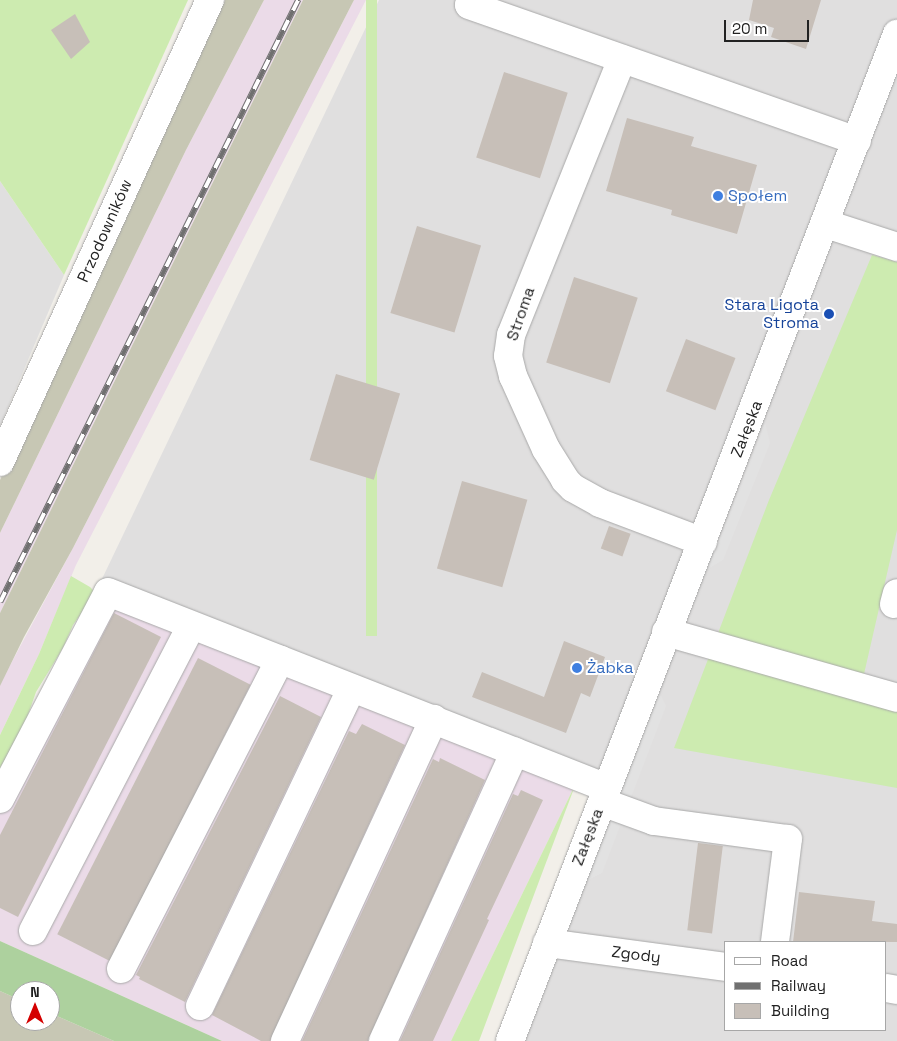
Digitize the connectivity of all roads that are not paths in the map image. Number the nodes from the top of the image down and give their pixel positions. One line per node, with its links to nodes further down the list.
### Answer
1 (210, 0): 8 (street, Przodowników)
2 (470, 2): 4 (street)
3 (897, 34): 5 (street, Załęska)
4 (622, 59): 5 (street); 9 (street, Stroma)
5 (857, 141): 6 (street, Załęska)
6 (826, 224): 7 (street); 9 (street, Załęska)
7 (897, 247)
8 (0, 462)
9 (702, 542): 11 (street, Załęska)
10 (191, 626): 12 (street); 18 (street); 19 (street)
11 (666, 632): 14 (street); 17 (street, Załęska)
12 (280, 660): 13 (street); 23 (street)
13 (352, 688): 15 (street); 24 (street)
14 (897, 698)
15 (434, 719): 16 (street); 25 (street)
16 (515, 752): 17 (street); 26 (street)
17 (604, 795): 20 (street); 21 (street, Załęska)
18 (0, 799)
19 (33, 931)
20 (775, 941)
21 (547, 943): 22 (street, Zgody); 27 (street, Załęska)
22 (724, 967)
23 (121, 969)
24 (200, 1006)
25 (285, 1041)
26 (383, 1041)
27 (510, 1041)

